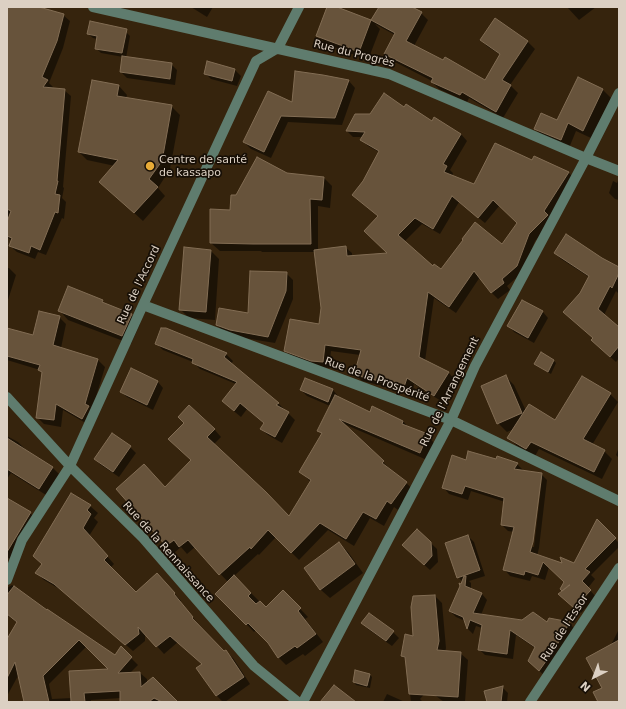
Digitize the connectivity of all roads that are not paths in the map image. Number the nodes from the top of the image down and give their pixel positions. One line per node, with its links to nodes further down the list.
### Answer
1 (93, 7): 3 (street, Rue du Progrès)
2 (298, 7): 3 (street)
3 (278, 48): 5 (street, Rue du Progrès); 7 (street, Rue de l'Accord)
4 (619, 93): 5 (street, Rue de l'Arrangement)
5 (586, 158): 6 (street, Rue du Progrès); 9 (street, Rue de l'Arrangement)
6 (619, 171)
7 (143, 305): 9 (street, Rue de la Prospérité); 10 (street, Rue de l'Accord)
8 (7, 397): 10 (street, Rue de la Rennaissance)
9 (451, 420): 11 (street, Rue de la Prospérité); 15 (street, Rue de l'Arrangement)
10 (70, 466): 13 (street, Rue de l'Accord); 14 (street, Rue de la Rennaissance)
11 (619, 501)
12 (619, 568): 16 (street, Rue de l'Essor)
13 (7, 580)
14 (298, 702)
15 (302, 702)
16 (530, 702)

